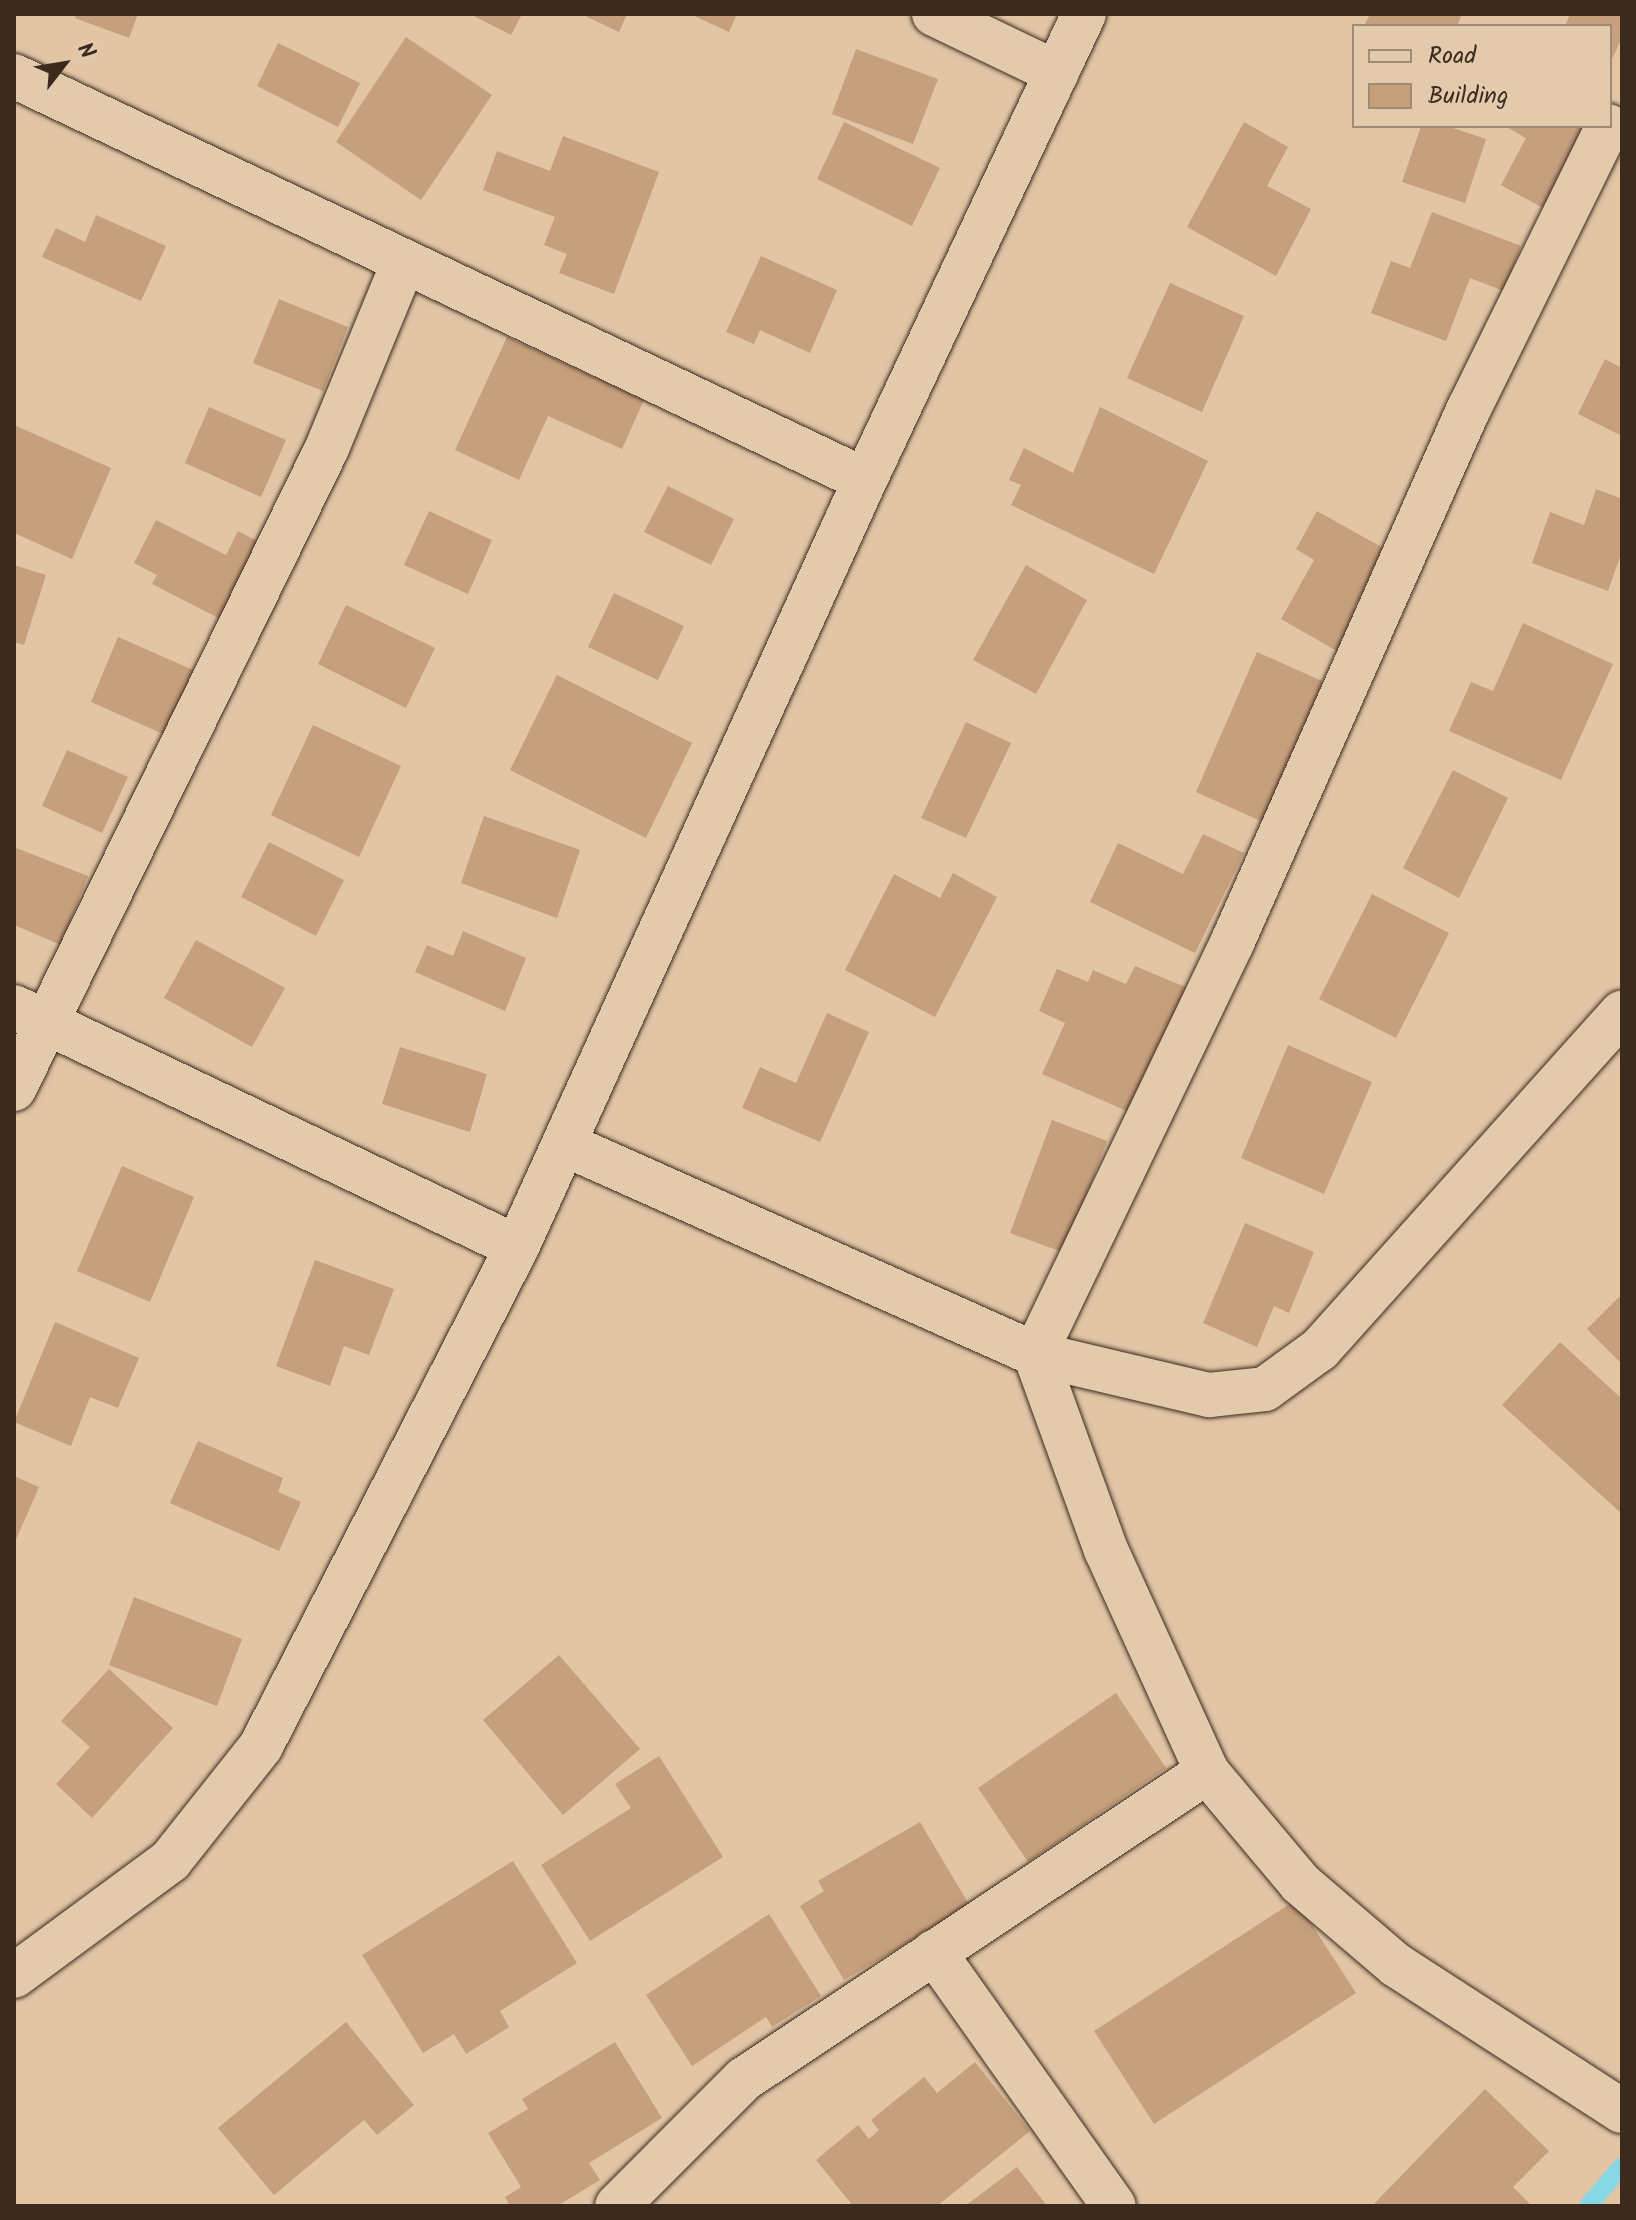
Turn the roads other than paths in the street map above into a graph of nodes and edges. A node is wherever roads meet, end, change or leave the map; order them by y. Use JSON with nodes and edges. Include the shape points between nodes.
{"nodes":[{"id":1,"x":934,"y":14,"type":"edge"},
{"id":2,"x":1084,"y":14,"type":"edge"},
{"id":3,"x":1057,"y":73,"type":"junction"},
{"id":4,"x":14,"y":77,"type":"edge"},
{"id":5,"x":1622,"y":98,"type":"edge"},
{"id":6,"x":1612,"y":118,"type":"edge"},
{"id":7,"x":1607,"y":128,"type":"edge"},
{"id":8,"x":403,"y":264,"type":"junction"},
{"id":9,"x":865,"y":480,"type":"junction"},
{"id":10,"x":1622,"y":1013,"type":"edge"},
{"id":11,"x":30,"y":1014,"type":"edge"},
{"id":12,"x":14,"y":1089,"type":"edge"},
{"id":13,"x":564,"y":1144,"type":"junction"},
{"id":14,"x":517,"y":1247,"type":"junction"},
{"id":15,"x":1035,"y":1354,"type":"junction"},
{"id":16,"x":1207,"y":1772,"type":"junction"},
{"id":17,"x":934,"y":1952,"type":"junction"},
{"id":18,"x":14,"y":1976,"type":"edge"},
{"id":19,"x":1620,"y":2109,"type":"edge"},
{"id":20,"x":617,"y":2206,"type":"edge"},
{"id":21,"x":1114,"y":2206,"type":"edge"}],
"edges":[{"from":1,"to":3,"type":"street"},
{"from":2,"to":3,"type":"street"},
{"from":3,"to":9,"type":"street"},
{"from":4,"to":8,"type":"street"},
{"from":5,"to":6,"type":"street"},
{"from":7,"to":15,"type":"street","via":[[1469,408],[1232,943]]},
{"from":8,"to":9,"type":"street"},
{"from":8,"to":11,"type":"street","via":[[327,448]]},
{"from":9,"to":13,"type":"street"},
{"from":10,"to":15,"type":"street","via":[[1320,1349],[1265,1389],[1209,1395]]},
{"from":11,"to":12,"type":"street"},
{"from":11,"to":14,"type":"street","via":[[278,1138]]},
{"from":13,"to":14,"type":"street"},
{"from":13,"to":15,"type":"street"},
{"from":14,"to":18,"type":"street","via":[[261,1746],[170,1861]]},
{"from":15,"to":16,"type":"street","via":[[1106,1550]]},
{"from":16,"to":17,"type":"street"},
{"from":16,"to":19,"type":"street","via":[[1300,1883],[1396,1965]]},
{"from":17,"to":20,"type":"street","via":[[744,2079]]},
{"from":17,"to":21,"type":"street"}]}
